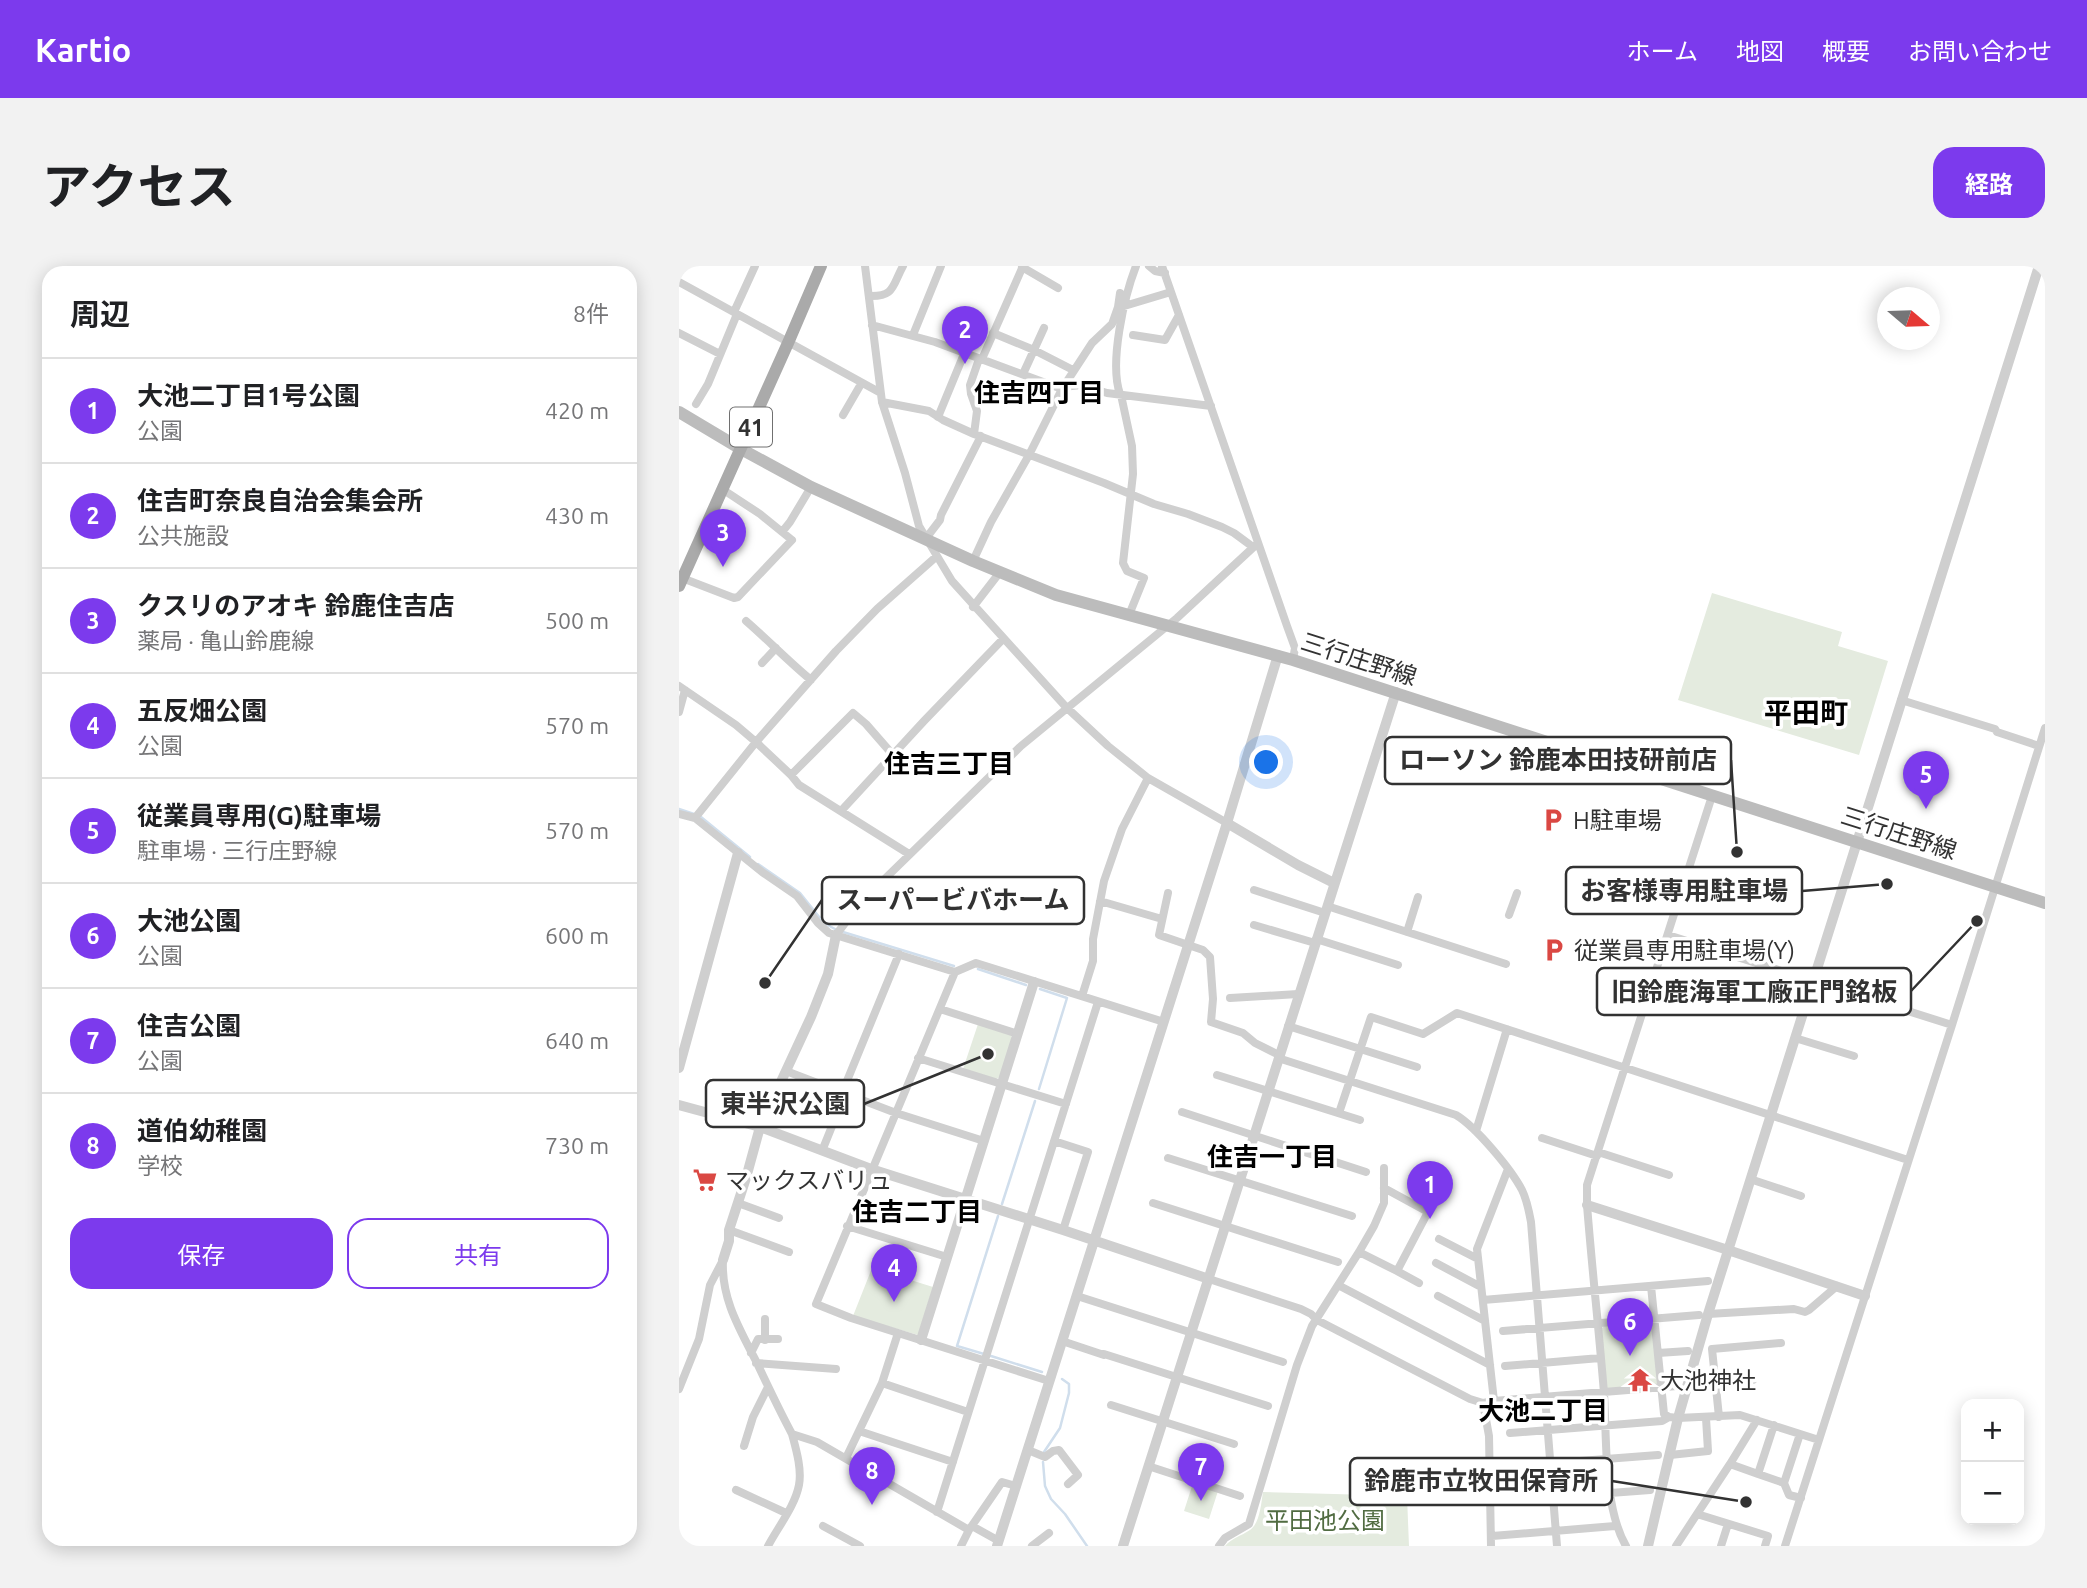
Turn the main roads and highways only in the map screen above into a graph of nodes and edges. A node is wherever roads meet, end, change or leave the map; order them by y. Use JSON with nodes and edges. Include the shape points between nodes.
{"nodes":[{"id":1,"x":821,"y":266,"type":"edge"},
{"id":2,"x":679,"y":412,"type":"edge"},
{"id":3,"x":741,"y":449,"type":"junction"},
{"id":4,"x":681,"y":582,"type":"edge"},
{"id":5,"x":2045,"y":903,"type":"edge"}],
"edges":[{"from":1,"to":3,"type":"main road","number":"41"},
{"from":2,"to":3,"type":"main road","name":"三行庄野線"},
{"from":3,"to":4,"type":"main road","number":"41"},
{"from":3,"to":5,"type":"main road","name":"三行庄野線","via":[[811,487],[1056,594],[1278,655]]}]}
